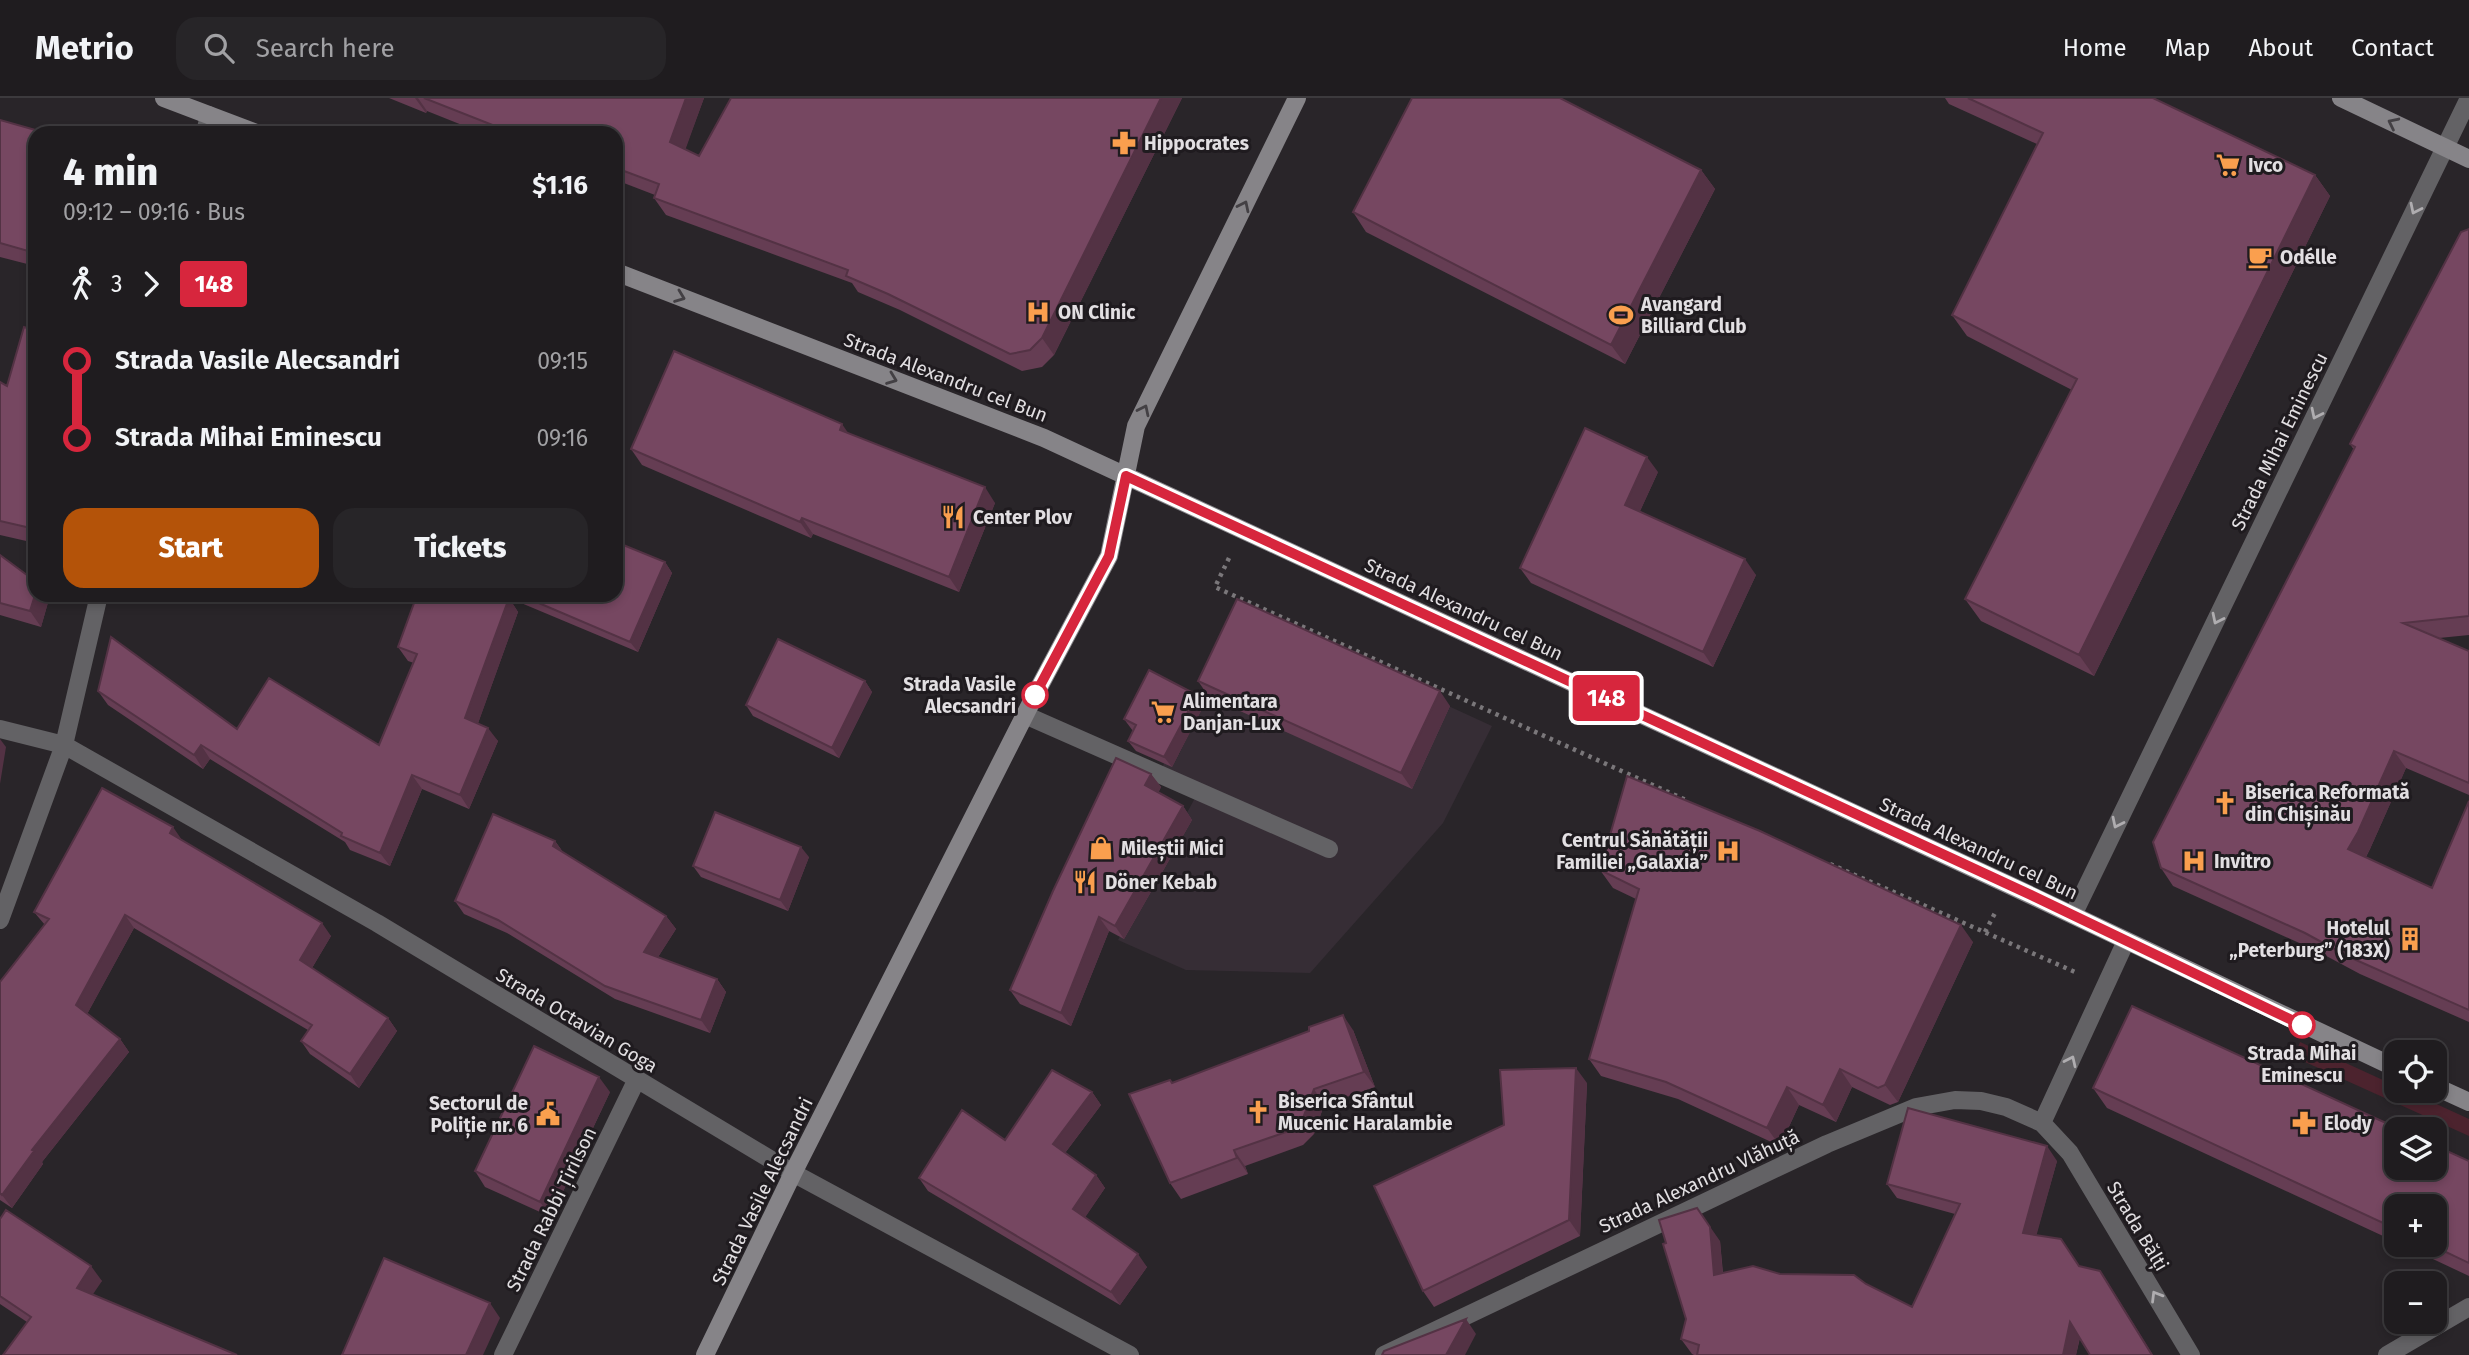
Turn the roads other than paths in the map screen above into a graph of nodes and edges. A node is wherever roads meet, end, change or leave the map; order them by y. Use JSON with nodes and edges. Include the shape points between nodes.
{"nodes":[{"id":1,"x":164,"y":98,"type":"edge"},
{"id":2,"x":1297,"y":98,"type":"edge"},
{"id":3,"x":2342,"y":98,"type":"edge"},
{"id":4,"x":2469,"y":98,"type":"edge"},
{"id":5,"x":209,"y":115,"type":"junction"},
{"id":6,"x":207,"y":126,"type":"edge"},
{"id":7,"x":238,"y":126,"type":"edge"},
{"id":8,"x":2445,"y":148,"type":"junction"},
{"id":9,"x":2469,"y":159,"type":"edge"},
{"id":10,"x":623,"y":275,"type":"edge"},
{"id":11,"x":1126,"y":476,"type":"junction"},
{"id":12,"x":97,"y":602,"type":"edge"},
{"id":13,"x":1025,"y":715,"type":"junction"},
{"id":14,"x":0,"y":729,"type":"edge"},
{"id":15,"x":65,"y":745,"type":"junction"},
{"id":16,"x":1329,"y":849,"type":"dead end"},
{"id":17,"x":2073,"y":915,"type":"junction"},
{"id":18,"x":0,"y":920,"type":"edge"},
{"id":19,"x":2126,"y":941,"type":"junction"},
{"id":20,"x":2384,"y":1062,"type":"edge"},
{"id":21,"x":636,"y":1081,"type":"junction"},
{"id":22,"x":2447,"y":1092,"type":"edge"},
{"id":23,"x":2469,"y":1102,"type":"edge"},
{"id":24,"x":2042,"y":1123,"type":"junction"},
{"id":25,"x":793,"y":1173,"type":"junction"},
{"id":26,"x":2469,"y":1307,"type":"edge"},
{"id":27,"x":503,"y":1355,"type":"edge"},
{"id":28,"x":705,"y":1355,"type":"edge"},
{"id":29,"x":1130,"y":1355,"type":"edge"},
{"id":30,"x":1384,"y":1355,"type":"edge"},
{"id":31,"x":2191,"y":1355,"type":"edge"},
{"id":32,"x":2387,"y":1355,"type":"edge"}],
"edges":[{"from":1,"to":5,"type":"main road"},
{"from":11,"to":2,"type":"main road","name":"Strada Vasile Alecsandri","one_way":true,"via":[[1136,426]]},
{"from":8,"to":3,"type":"main road","one_way":true},
{"from":4,"to":8,"type":"street","name":"Strada Mihai Eminescu"},
{"from":5,"to":6,"type":"street"},
{"from":5,"to":7,"type":"main road"},
{"from":8,"to":9,"type":"main road"},
{"from":8,"to":17,"type":"street","name":"Strada Mihai Eminescu","one_way":true},
{"from":10,"to":11,"type":"main road","name":"Strada Alexandru cel Bun","one_way":true,"via":[[1044,438]]},
{"from":11,"to":13,"type":"main road","name":"Strada Vasile Alecsandri","via":[[1109,556]]},
{"from":11,"to":17,"type":"main road","name":"Strada Alexandru cel Bun"},
{"from":12,"to":15,"type":"street"},
{"from":13,"to":16,"type":"street"},
{"from":13,"to":25,"type":"main road","name":"Strada Vasile Alecsandri"},
{"from":14,"to":15,"type":"street","name":"Strada Octavian Goga"},
{"from":15,"to":18,"type":"street"},
{"from":15,"to":21,"type":"street","name":"Strada Octavian Goga","via":[[377,923]]},
{"from":17,"to":19,"type":"main road","name":"Strada Alexandru cel Bun"},
{"from":19,"to":20,"type":"main road","name":"Strada Alexandru cel Bun"},
{"from":24,"to":19,"type":"street","one_way":true},
{"from":21,"to":25,"type":"street","name":"Strada Octavian Goga"},
{"from":21,"to":27,"type":"street","name":"Strada Rabbi Țirilson"},
{"from":22,"to":23,"type":"main road"},
{"from":24,"to":30,"type":"street","name":"Strada Alexandru Vlăhuță","via":[[1981,1101],[1916,1107],[1827,1144]]},
{"from":31,"to":24,"type":"street","name":"Strada Bălți","one_way":true,"via":[[2070,1153]]},
{"from":25,"to":28,"type":"main road","name":"Strada Vasile Alecsandri"},
{"from":25,"to":29,"type":"street","name":"Strada Octavian Goga"},
{"from":26,"to":32,"type":"street"}]}
